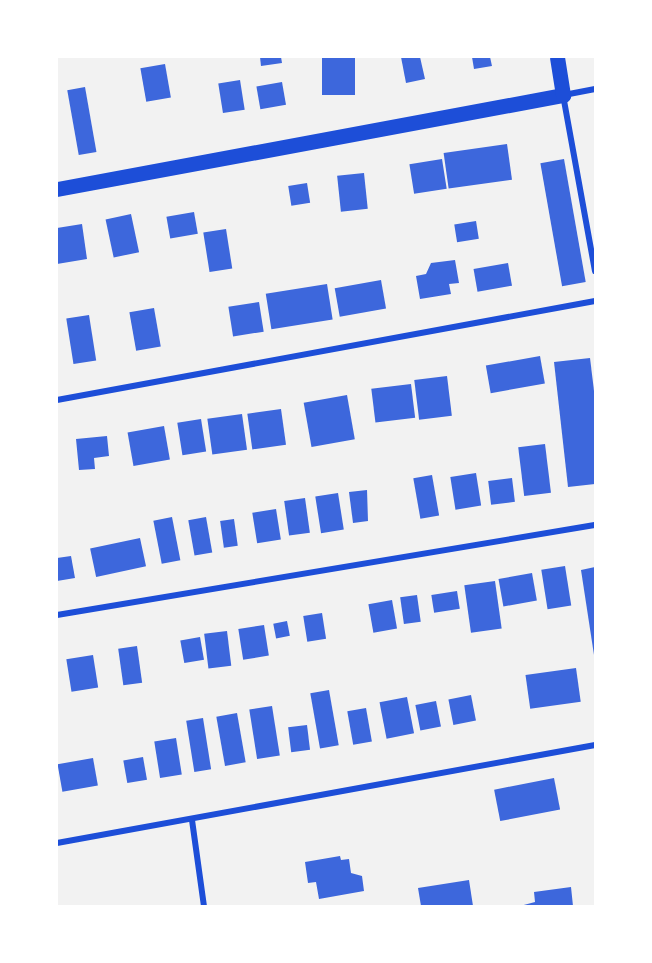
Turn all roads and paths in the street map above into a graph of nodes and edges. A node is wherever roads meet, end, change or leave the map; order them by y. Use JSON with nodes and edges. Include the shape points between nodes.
{"nodes":[{"id":1,"x":557,"y":57,"type":"edge"},
{"id":2,"x":595,"y":89,"type":"edge"},
{"id":3,"x":563,"y":95,"type":"junction"},
{"id":4,"x":57,"y":189,"type":"edge"},
{"id":5,"x":595,"y":271,"type":"edge"},
{"id":6,"x":595,"y":301,"type":"edge"},
{"id":7,"x":57,"y":400,"type":"edge"},
{"id":8,"x":595,"y":525,"type":"edge"},
{"id":9,"x":57,"y":615,"type":"edge"},
{"id":10,"x":595,"y":745,"type":"edge"},
{"id":11,"x":192,"y":820,"type":"junction"},
{"id":12,"x":57,"y":843,"type":"edge"},
{"id":13,"x":204,"y":906,"type":"edge"}],
"edges":[{"from":1,"to":3,"type":"main road"},
{"from":2,"to":3,"type":"street"},
{"from":3,"to":4,"type":"main road"},
{"from":3,"to":5,"type":"street"},
{"from":6,"to":7,"type":"street"},
{"from":8,"to":9,"type":"street"},
{"from":10,"to":11,"type":"street"},
{"from":11,"to":12,"type":"street"},
{"from":11,"to":13,"type":"street"}]}
